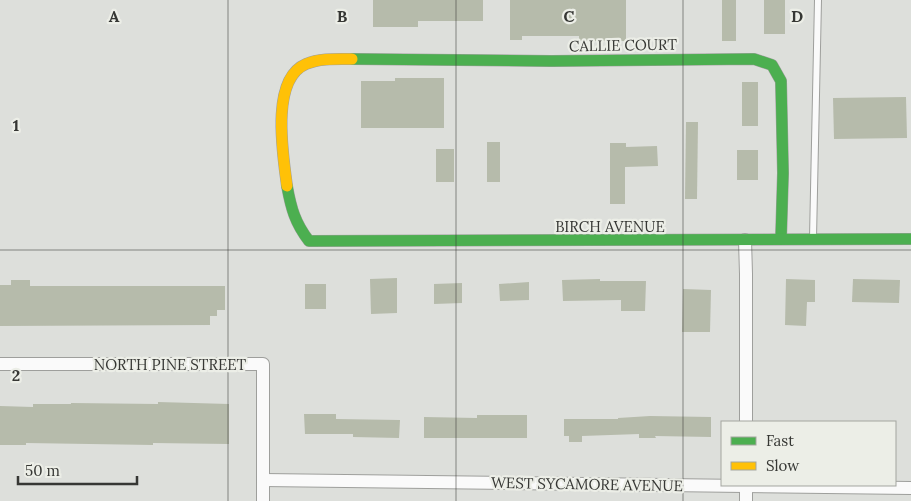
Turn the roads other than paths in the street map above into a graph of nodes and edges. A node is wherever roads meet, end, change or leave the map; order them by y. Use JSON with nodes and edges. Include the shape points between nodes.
{"nodes":[{"id":1,"x":818,"y":0,"type":"edge"},
{"id":2,"x":782,"y":239,"type":"junction"},
{"id":3,"x":813,"y":239,"type":"junction"},
{"id":4,"x":911,"y":239,"type":"edge"},
{"id":5,"x":745,"y":240,"type":"junction"},
{"id":6,"x":309,"y":241,"type":"joint"},
{"id":7,"x":0,"y":364,"type":"edge"},
{"id":8,"x":746,"y":421,"type":"edge"},
{"id":9,"x":263,"y":480,"type":"junction"},
{"id":10,"x":721,"y":485,"type":"edge"},
{"id":11,"x":746,"y":486,"type":"edge"},
{"id":12,"x":801,"y":486,"type":"edge"},
{"id":13,"x":911,"y":488,"type":"edge"},
{"id":14,"x":263,"y":501,"type":"edge"},
{"id":15,"x":746,"y":501,"type":"edge"}],
"edges":[{"from":1,"to":3,"type":"lane"},
{"from":2,"to":3,"type":"street","name":"BIRCH AVENUE"},
{"from":2,"to":5,"type":"street","name":"BIRCH AVENUE"},
{"from":2,"to":6,"type":"street","name":"CALLIE COURT","via":[[782,81],[772,65],[754,59],[551,61],[384,58],[328,59],[305,64],[291,76],[283,94],[284,162],[290,204],[298,226]]},
{"from":3,"to":4,"type":"street","name":"BIRCH AVENUE"},
{"from":5,"to":6,"type":"street","name":"BIRCH AVENUE"},
{"from":5,"to":8,"type":"street"},
{"from":7,"to":9,"type":"street","name":"NORTH PINE STREET","via":[[263,364]]},
{"from":9,"to":10,"type":"street","name":"WEST SYCAMORE AVENUE"},
{"from":9,"to":14,"type":"street","name":"NORTH PINE STREET"},
{"from":11,"to":15,"type":"street"},
{"from":12,"to":13,"type":"street","name":"WEST SYCAMORE AVENUE"}]}
